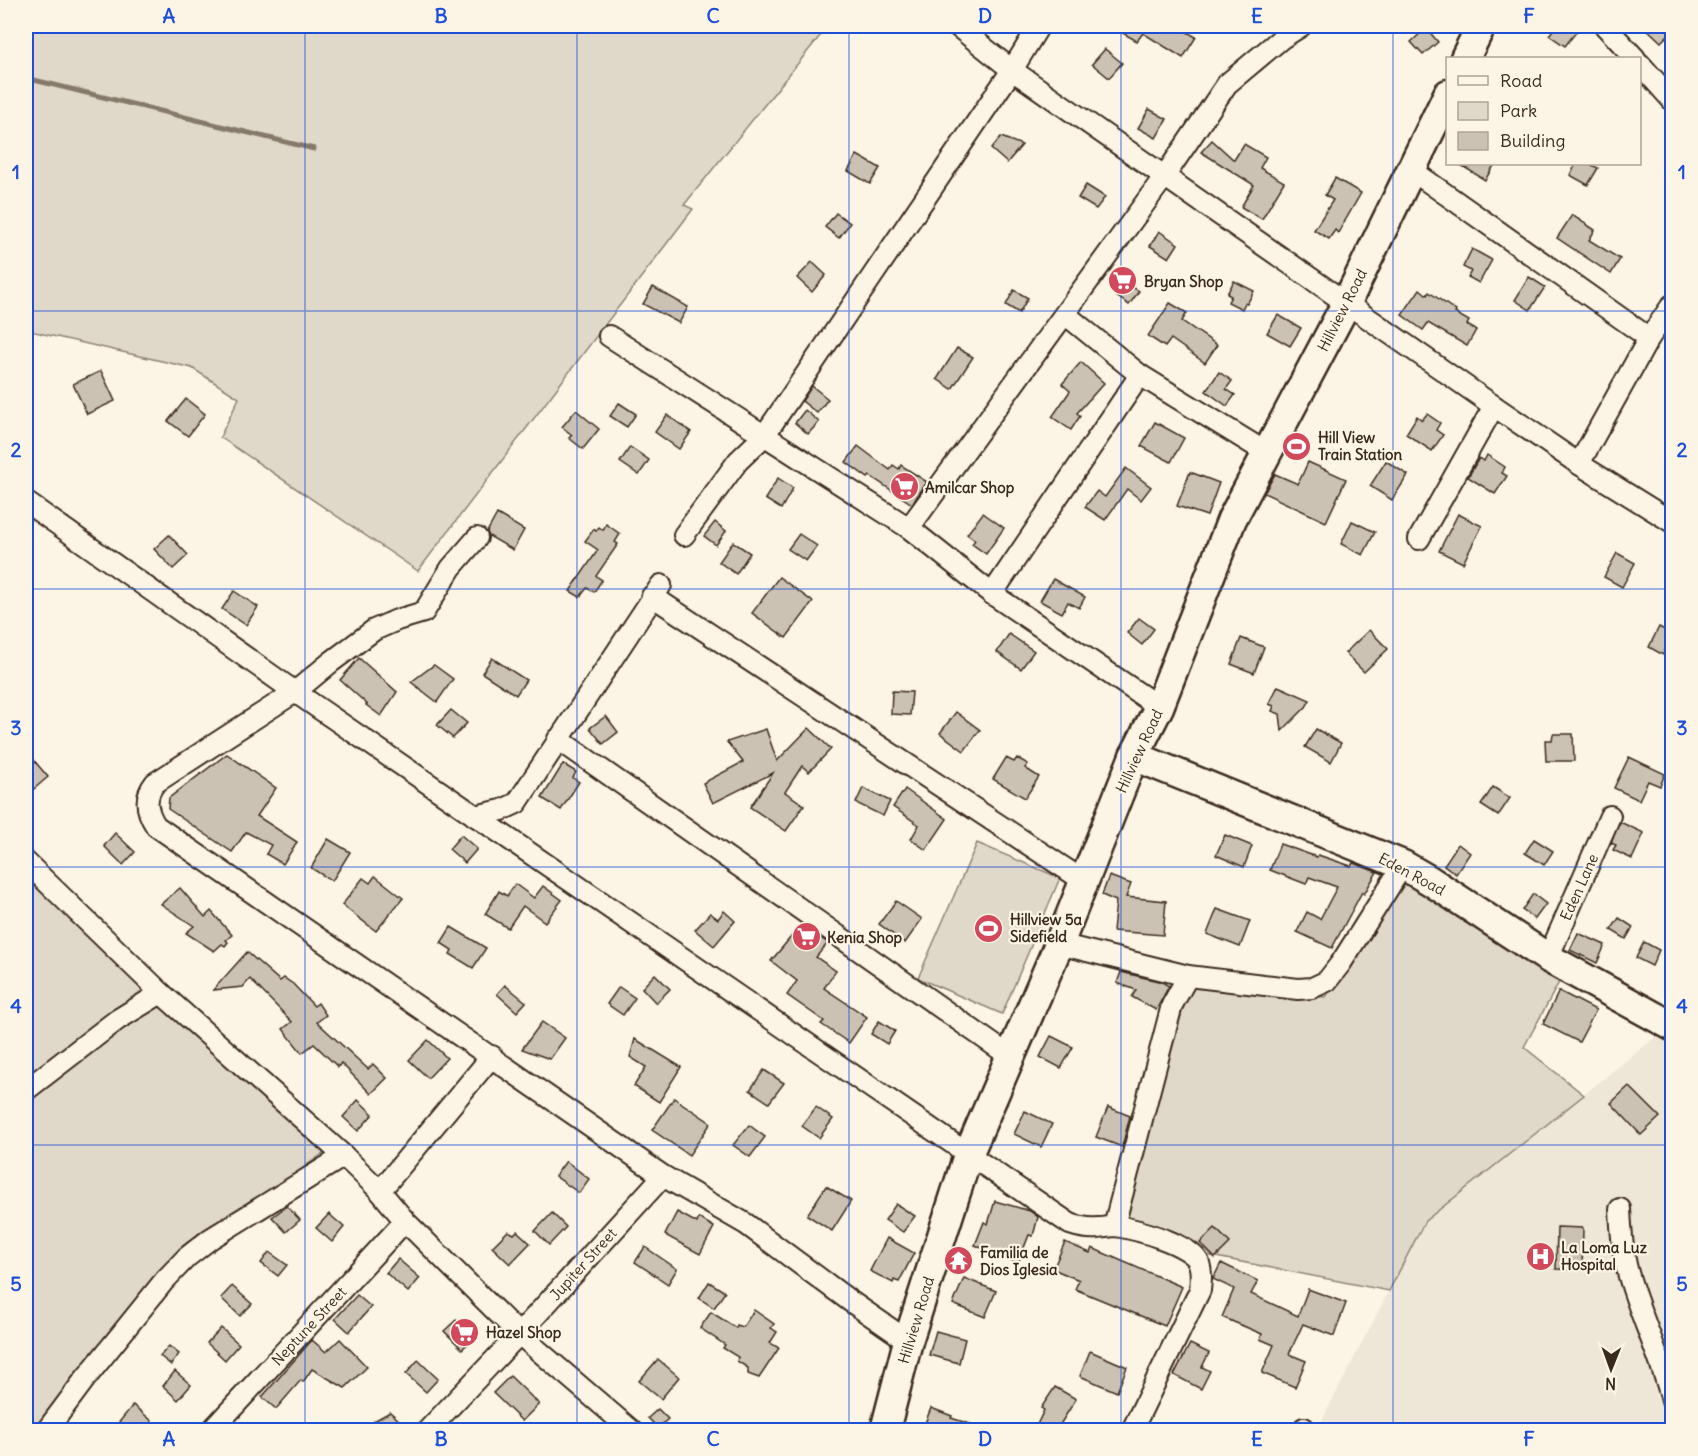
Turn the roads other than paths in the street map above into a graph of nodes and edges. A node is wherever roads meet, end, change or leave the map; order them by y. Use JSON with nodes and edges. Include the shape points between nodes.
{"nodes":[{"id":1,"x":957,"y":26,"type":"edge"},
{"id":2,"x":1039,"y":26,"type":"edge"},
{"id":3,"x":1301,"y":26,"type":"edge"},
{"id":4,"x":1481,"y":26,"type":"edge"},
{"id":5,"x":1605,"y":26,"type":"edge"},
{"id":6,"x":1466,"y":57,"type":"edge"},
{"id":7,"x":1634,"y":57,"type":"edge"},
{"id":8,"x":1641,"y":65,"type":"edge"},
{"id":9,"x":1012,"y":70,"type":"junction"},
{"id":10,"x":1446,"y":98,"type":"edge"},
{"id":11,"x":1672,"y":100,"type":"edge"},
{"id":12,"x":1410,"y":169,"type":"junction"},
{"id":13,"x":1164,"y":177,"type":"junction"},
{"id":14,"x":1347,"y":302,"type":"junction"},
{"id":15,"x":1672,"y":305,"type":"edge"},
{"id":16,"x":1065,"y":314,"type":"junction"},
{"id":17,"x":609,"y":336,"type":"dead end"},
{"id":18,"x":1649,"y":338,"type":"junction"},
{"id":19,"x":1140,"y":375,"type":"junction"},
{"id":20,"x":1494,"y":406,"type":"junction"},
{"id":21,"x":764,"y":436,"type":"junction"},
{"id":22,"x":1267,"y":453,"type":"junction"},
{"id":23,"x":1579,"y":464,"type":"junction"},
{"id":24,"x":26,"y":502,"type":"edge"},
{"id":25,"x":1672,"y":522,"type":"edge"},
{"id":26,"x":909,"y":528,"type":"junction"},
{"id":27,"x":684,"y":535,"type":"dead end"},
{"id":28,"x":477,"y":538,"type":"dead end"},
{"id":29,"x":1419,"y":539,"type":"dead end"},
{"id":30,"x":992,"y":594,"type":"junction"},
{"id":31,"x":295,"y":692,"type":"junction"},
{"id":32,"x":1159,"y":707,"type":"junction"},
{"id":33,"x":558,"y":739,"type":"junction"},
{"id":34,"x":1134,"y":756,"type":"junction"},
{"id":35,"x":475,"y":816,"type":"junction"},
{"id":36,"x":1610,"y":816,"type":"dead end"},
{"id":37,"x":1403,"y":866,"type":"junction"},
{"id":38,"x":29,"y":873,"type":"edge"},
{"id":39,"x":1084,"y":881,"type":"junction"},
{"id":40,"x":1059,"y":944,"type":"junction"},
{"id":41,"x":1548,"y":958,"type":"junction"},
{"id":42,"x":1188,"y":976,"type":"junction"},
{"id":43,"x":161,"y":993,"type":"junction"},
{"id":44,"x":1672,"y":1026,"type":"edge"},
{"id":45,"x":492,"y":1056,"type":"junction"},
{"id":46,"x":1011,"y":1057,"type":"junction"},
{"id":47,"x":26,"y":1090,"type":"edge"},
{"id":48,"x":968,"y":1155,"type":"junction"},
{"id":49,"x":344,"y":1156,"type":"junction"},
{"id":50,"x":663,"y":1176,"type":"junction"},
{"id":51,"x":380,"y":1191,"type":"junction"},
{"id":52,"x":1620,"y":1209,"type":"dead end"},
{"id":53,"x":405,"y":1221,"type":"junction"},
{"id":54,"x":1114,"y":1226,"type":"junction"},
{"id":55,"x":519,"y":1334,"type":"junction"},
{"id":56,"x":909,"y":1341,"type":"junction"},
{"id":57,"x":1672,"y":1401,"type":"edge"},
{"id":58,"x":47,"y":1431,"type":"edge"},
{"id":59,"x":212,"y":1431,"type":"edge"},
{"id":60,"x":428,"y":1431,"type":"edge"},
{"id":61,"x":631,"y":1431,"type":"edge"},
{"id":62,"x":885,"y":1431,"type":"edge"},
{"id":63,"x":1132,"y":1431,"type":"edge"}],
"edges":[{"from":1,"to":9,"type":"street"},
{"from":2,"to":9,"type":"street"},
{"from":3,"to":13,"type":"street","via":[[1227,84]]},
{"from":4,"to":6,"type":"street"},
{"from":5,"to":7,"type":"street"},
{"from":8,"to":11,"type":"street"},
{"from":9,"to":13,"type":"street"},
{"from":9,"to":21,"type":"street"},
{"from":10,"to":12,"type":"street","name":"Hillview Road"},
{"from":12,"to":14,"type":"street","name":"Hillview Road"},
{"from":12,"to":18,"type":"street"},
{"from":13,"to":14,"type":"street"},
{"from":13,"to":16,"type":"street"},
{"from":14,"to":20,"type":"street"},
{"from":14,"to":22,"type":"street","name":"Hillview Road"},
{"from":15,"to":18,"type":"street"},
{"from":16,"to":19,"type":"street"},
{"from":16,"to":26,"type":"street"},
{"from":17,"to":21,"type":"street"},
{"from":18,"to":23,"type":"street"},
{"from":19,"to":22,"type":"street"},
{"from":19,"to":30,"type":"street"},
{"from":20,"to":23,"type":"street"},
{"from":20,"to":29,"type":"street"},
{"from":21,"to":26,"type":"street"},
{"from":21,"to":27,"type":"street","via":[[738,461]]},
{"from":22,"to":32,"type":"street","name":"Hillview Road","via":[[1232,519]]},
{"from":23,"to":25,"type":"street"},
{"from":24,"to":31,"type":"street"},
{"from":26,"to":30,"type":"street"},
{"from":28,"to":31,"type":"street","via":[[450,568],[424,612],[374,630]]},
{"from":30,"to":32,"type":"street"},
{"from":31,"to":35,"type":"street"},
{"from":31,"to":45,"type":"street","via":[[155,783],[148,792],[150,817],[156,826]]},
{"from":32,"to":34,"type":"street","name":"Hillview Road"},
{"from":33,"to":35,"type":"street","via":[[517,803]]},
{"from":33,"to":39,"type":"street","via":[[656,590]]},
{"from":33,"to":46,"type":"street"},
{"from":34,"to":37,"type":"street","name":"Eden Road"},
{"from":34,"to":39,"type":"street","name":"Hillview Road"},
{"from":35,"to":48,"type":"street"},
{"from":36,"to":41,"type":"street","name":"Eden Lane"},
{"from":37,"to":41,"type":"street","name":"Eden Road"},
{"from":37,"to":42,"type":"street","via":[[1327,981],[1298,989]]},
{"from":38,"to":43,"type":"street"},
{"from":39,"to":40,"type":"street","name":"Hillview Road"},
{"from":40,"to":42,"type":"street"},
{"from":40,"to":46,"type":"street","name":"Hillview Road"},
{"from":41,"to":44,"type":"street","name":"Eden Road"},
{"from":42,"to":54,"type":"street","via":[[1172,1005]]},
{"from":43,"to":47,"type":"street","via":[[117,1020]]},
{"from":43,"to":49,"type":"street"},
{"from":45,"to":50,"type":"street"},
{"from":45,"to":51,"type":"street"},
{"from":46,"to":48,"type":"street","name":"Hillview Road"},
{"from":48,"to":54,"type":"street","via":[[1070,1224],[1083,1228]]},
{"from":48,"to":56,"type":"street","name":"Hillview Road"},
{"from":49,"to":51,"type":"street"},
{"from":49,"to":58,"type":"street","via":[[187,1257]]},
{"from":50,"to":55,"type":"street","name":"Jupiter Street"},
{"from":50,"to":56,"type":"street","via":[[746,1224]]},
{"from":51,"to":53,"type":"street"},
{"from":52,"to":57,"type":"street","via":[[1626,1268]]},
{"from":53,"to":55,"type":"street"},
{"from":53,"to":59,"type":"street","name":"Neptune Street"},
{"from":54,"to":63,"type":"street","via":[[1171,1241],[1189,1250],[1198,1261],[1202,1276],[1200,1290]]},
{"from":55,"to":60,"type":"street","name":"Jupiter Street"},
{"from":55,"to":61,"type":"street"},
{"from":56,"to":62,"type":"street","name":"Hillview Road"}]}
